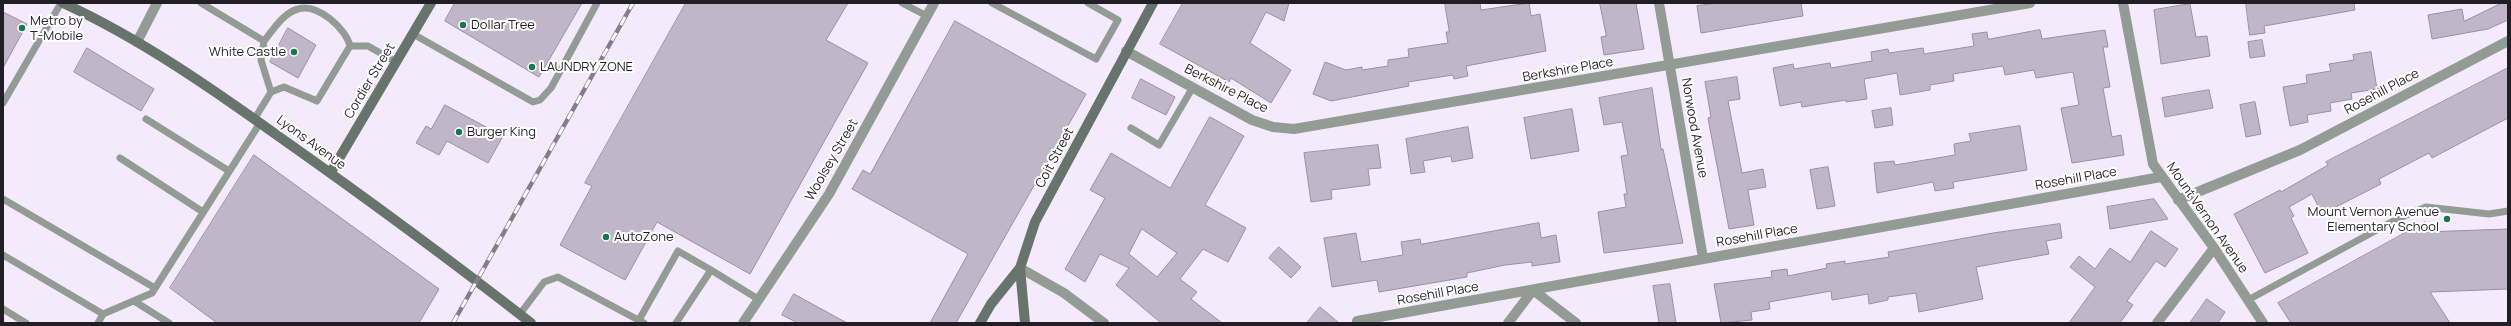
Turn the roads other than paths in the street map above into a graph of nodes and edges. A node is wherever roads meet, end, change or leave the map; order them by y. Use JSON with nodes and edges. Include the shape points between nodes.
{"nodes":[{"id":1,"x":62,"y":3,"type":"edge"},
{"id":2,"x":157,"y":3,"type":"edge"},
{"id":3,"x":201,"y":3,"type":"edge"},
{"id":4,"x":431,"y":3,"type":"edge"},
{"id":5,"x":597,"y":3,"type":"edge"},
{"id":6,"x":902,"y":3,"type":"edge"},
{"id":7,"x":934,"y":3,"type":"edge"},
{"id":8,"x":992,"y":3,"type":"edge"},
{"id":9,"x":1088,"y":3,"type":"edge"},
{"id":10,"x":1153,"y":3,"type":"edge"},
{"id":11,"x":1659,"y":3,"type":"edge"},
{"id":12,"x":2030,"y":3,"type":"edge"},
{"id":13,"x":2123,"y":3,"type":"edge"},
{"id":14,"x":927,"y":16,"type":"junction"},
{"id":15,"x":413,"y":34,"type":"junction"},
{"id":16,"x":264,"y":41,"type":"junction"},
{"id":17,"x":2508,"y":41,"type":"edge"},
{"id":18,"x":137,"y":42,"type":"junction"},
{"id":19,"x":350,"y":46,"type":"junction"},
{"id":20,"x":1126,"y":51,"type":"junction"},
{"id":21,"x":396,"y":62,"type":"junction"},
{"id":22,"x":1670,"y":66,"type":"junction"},
{"id":23,"x":1193,"y":87,"type":"junction"},
{"id":24,"x":271,"y":92,"type":"junction"},
{"id":25,"x":3,"y":103,"type":"edge"},
{"id":26,"x":146,"y":119,"type":"dead end"},
{"id":27,"x":258,"y":120,"type":"junction"},
{"id":28,"x":1131,"y":128,"type":"dead end"},
{"id":29,"x":120,"y":158,"type":"dead end"},
{"id":30,"x":229,"y":171,"type":"junction"},
{"id":31,"x":330,"y":172,"type":"junction"},
{"id":32,"x":2161,"y":177,"type":"junction"},
{"id":33,"x":3,"y":199,"type":"edge"},
{"id":34,"x":2178,"y":200,"type":"junction"},
{"id":35,"x":2508,"y":211,"type":"edge"},
{"id":36,"x":203,"y":212,"type":"junction"},
{"id":37,"x":2214,"y":248,"type":"junction"},
{"id":38,"x":3,"y":255,"type":"edge"},
{"id":39,"x":1703,"y":258,"type":"junction"},
{"id":40,"x":1020,"y":268,"type":"junction"},
{"id":41,"x":711,"y":270,"type":"junction"},
{"id":42,"x":155,"y":288,"type":"junction"},
{"id":43,"x":1533,"y":290,"type":"junction"},
{"id":44,"x":758,"y":300,"type":"junction"},
{"id":45,"x":2248,"y":300,"type":"junction"},
{"id":46,"x":134,"y":301,"type":"junction"},
{"id":47,"x":3,"y":309,"type":"edge"},
{"id":48,"x":103,"y":314,"type":"junction"},
{"id":49,"x":520,"y":314,"type":"junction"},
{"id":50,"x":641,"y":322,"type":"edge"},
{"id":51,"x":1357,"y":322,"type":"dead end"},
{"id":52,"x":26,"y":323,"type":"edge"},
{"id":53,"x":98,"y":323,"type":"edge"},
{"id":54,"x":169,"y":323,"type":"edge"},
{"id":55,"x":531,"y":323,"type":"edge"},
{"id":56,"x":676,"y":323,"type":"edge"},
{"id":57,"x":743,"y":323,"type":"edge"},
{"id":58,"x":980,"y":323,"type":"edge"},
{"id":59,"x":1025,"y":323,"type":"edge"},
{"id":60,"x":1104,"y":323,"type":"edge"},
{"id":61,"x":1508,"y":323,"type":"edge"},
{"id":62,"x":1576,"y":323,"type":"edge"},
{"id":63,"x":2158,"y":323,"type":"edge"},
{"id":64,"x":2263,"y":323,"type":"edge"}],
"edges":[{"from":1,"to":18,"type":"main road","name":"Lyons Avenue"},
{"from":1,"to":25,"type":"lane"},
{"from":2,"to":18,"type":"street"},
{"from":3,"to":16,"type":"lane"},
{"from":4,"to":15,"type":"main road","name":"Cordier Street"},
{"from":5,"to":15,"type":"lane","via":[[551,88],[540,100],[533,102]]},
{"from":6,"to":14,"type":"lane"},
{"from":7,"to":14,"type":"street","name":"Woolsey Street"},
{"from":8,"to":9,"type":"lane","via":[[1096,59],[1118,20]]},
{"from":10,"to":20,"type":"main road","name":"Coit Street"},
{"from":11,"to":22,"type":"street","name":"Norwood Avenue"},
{"from":12,"to":22,"type":"street","name":"Berkshire Place"},
{"from":13,"to":32,"type":"street","name":"Mount Vernon Avenue","via":[[2150,152],[2153,164]]},
{"from":14,"to":44,"type":"street","name":"Woolsey Street","via":[[829,194]]},
{"from":15,"to":21,"type":"main road","name":"Cordier Street"},
{"from":16,"to":19,"type":"lane","via":[[286,16],[302,8],[317,12],[341,27],[348,35]]},
{"from":16,"to":24,"type":"lane","via":[[261,60]]},
{"from":17,"to":34,"type":"street","name":"Rosehill Place","via":[[2300,150]]},
{"from":18,"to":27,"type":"main road","name":"Lyons Avenue"},
{"from":19,"to":21,"type":"lane","via":[[368,46]]},
{"from":19,"to":24,"type":"lane","via":[[317,101],[284,87]]},
{"from":20,"to":23,"type":"street","name":"Berkshire Place"},
{"from":20,"to":40,"type":"main road","name":"Coit Street","via":[[1035,222]]},
{"from":21,"to":31,"type":"main road","name":"Cordier Street"},
{"from":22,"to":23,"type":"street","name":"Berkshire Place","via":[[1294,129],[1273,127],[1252,120]]},
{"from":22,"to":39,"type":"street","name":"Norwood Avenue"},
{"from":23,"to":28,"type":"lane","via":[[1159,145]]},
{"from":24,"to":27,"type":"lane"},
{"from":26,"to":30,"type":"lane"},
{"from":27,"to":30,"type":"lane"},
{"from":27,"to":31,"type":"main road","name":"Lyons Avenue"},
{"from":29,"to":36,"type":"lane"},
{"from":30,"to":36,"type":"lane"},
{"from":31,"to":49,"type":"main road","name":"Lyons Avenue"},
{"from":32,"to":34,"type":"street","name":"Mount Vernon Avenue"},
{"from":32,"to":39,"type":"street","name":"Rosehill Place"},
{"from":33,"to":42,"type":"lane"},
{"from":34,"to":37,"type":"street","name":"Mount Vernon Avenue"},
{"from":35,"to":45,"type":"lane","via":[[2488,214],[2426,207],[2397,218]]},
{"from":36,"to":42,"type":"lane"},
{"from":37,"to":45,"type":"street","name":"Mount Vernon Avenue"},
{"from":37,"to":63,"type":"street"},
{"from":38,"to":48,"type":"lane"},
{"from":39,"to":43,"type":"street","name":"Rosehill Place"},
{"from":40,"to":58,"type":"main road","name":"Coit Street","via":[[991,304]]},
{"from":40,"to":59,"type":"main road"},
{"from":40,"to":60,"type":"street","via":[[1064,293]]},
{"from":41,"to":44,"type":"lane"},
{"from":41,"to":50,"type":"lane","via":[[678,250]]},
{"from":41,"to":56,"type":"lane"},
{"from":42,"to":46,"type":"lane","via":[[152,293]]},
{"from":43,"to":51,"type":"street","name":"Rosehill Place"},
{"from":43,"to":61,"type":"street"},
{"from":43,"to":62,"type":"street"},
{"from":44,"to":57,"type":"street","name":"Woolsey Street"},
{"from":45,"to":64,"type":"street","name":"Mount Vernon Avenue"},
{"from":46,"to":48,"type":"lane"},
{"from":46,"to":54,"type":"lane"},
{"from":47,"to":52,"type":"lane"},
{"from":48,"to":53,"type":"lane"},
{"from":49,"to":50,"type":"lane","via":[[544,282],[558,276]]},
{"from":49,"to":55,"type":"main road","name":"Lyons Avenue"}]}
